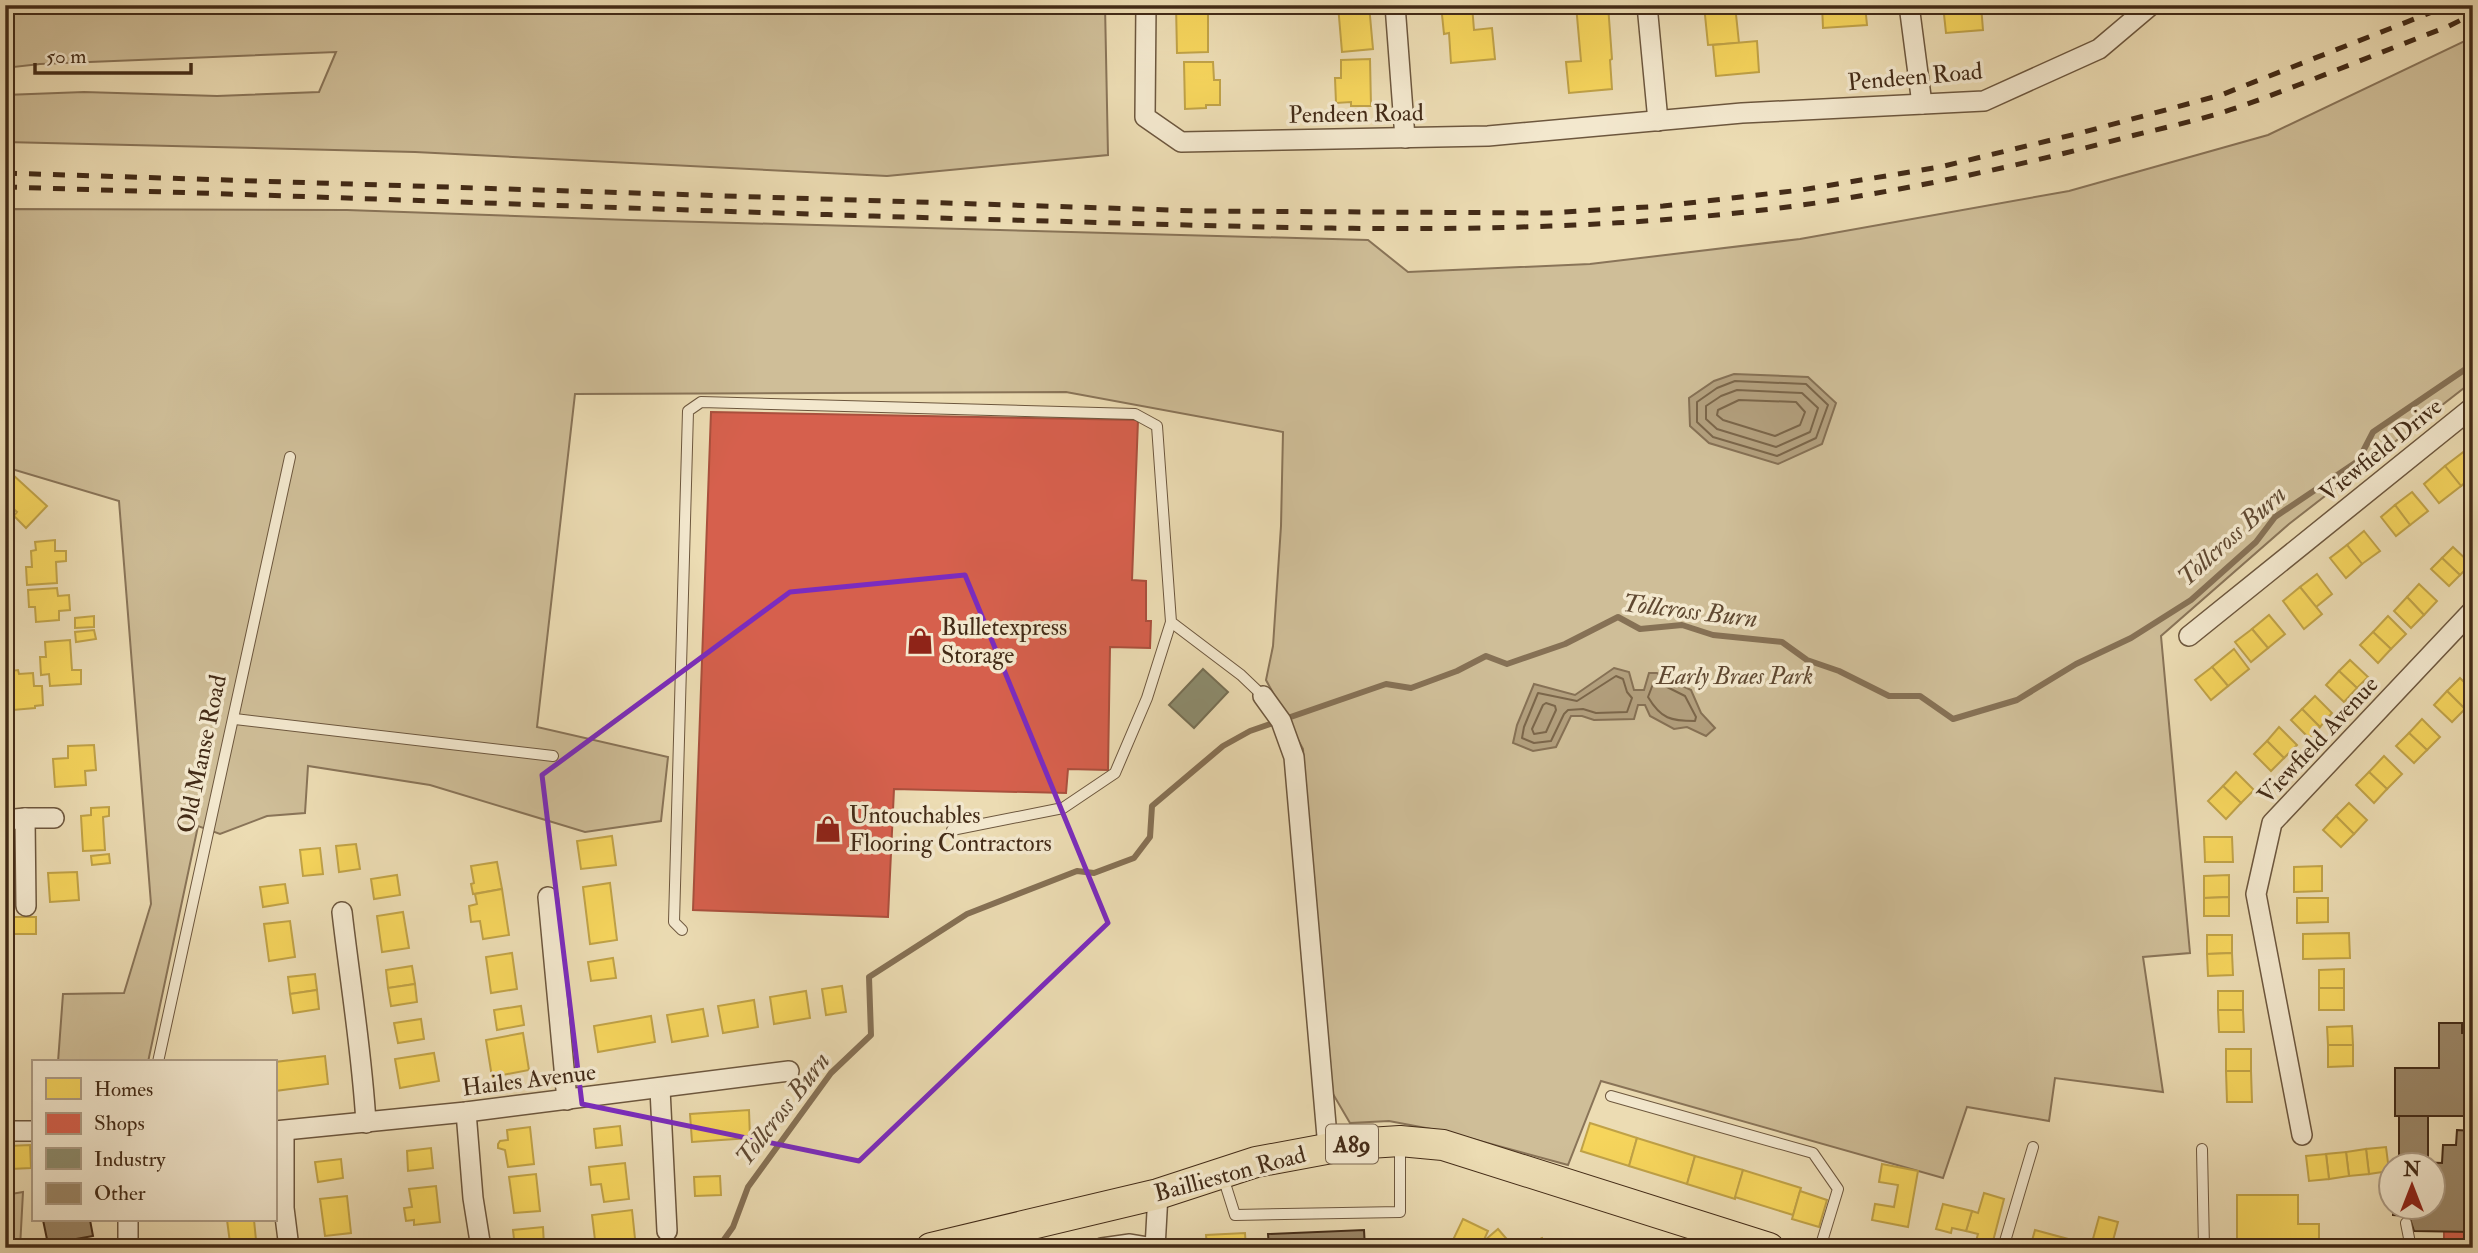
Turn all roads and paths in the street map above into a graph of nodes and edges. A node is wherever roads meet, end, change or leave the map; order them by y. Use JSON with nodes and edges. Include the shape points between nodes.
{"nodes":[{"id":1,"x":1146,"y":5,"type":"edge"},
{"id":2,"x":1395,"y":5,"type":"edge"},
{"id":3,"x":1647,"y":5,"type":"edge"},
{"id":4,"x":1909,"y":5,"type":"edge"},
{"id":5,"x":2151,"y":5,"type":"edge"},
{"id":6,"x":1922,"y":104,"type":"junction"},
{"id":7,"x":1658,"y":121,"type":"junction"},
{"id":8,"x":1405,"y":138,"type":"junction"},
{"id":9,"x":2473,"y":407,"type":"edge"},
{"id":10,"x":290,"y":457,"type":"dead end"},
{"id":11,"x":2473,"y":610,"type":"edge"},
{"id":12,"x":1171,"y":622,"type":"junction"},
{"id":13,"x":2189,"y":636,"type":"dead end"},
{"id":14,"x":1263,"y":696,"type":"joint"},
{"id":15,"x":235,"y":719,"type":"junction"},
{"id":16,"x":553,"y":757,"type":"dead end"},
{"id":17,"x":54,"y":818,"type":"dead end"},
{"id":18,"x":15,"y":819,"type":"edge"},
{"id":19,"x":952,"y":830,"type":"dead end"},
{"id":20,"x":548,"y":897,"type":"dead end"},
{"id":21,"x":26,"y":906,"type":"dead end"},
{"id":22,"x":342,"y":912,"type":"dead end"},
{"id":23,"x":682,"y":930,"type":"dead end"},
{"id":24,"x":158,"y":1060,"type":"edge"},
{"id":25,"x":789,"y":1071,"type":"dead end"},
{"id":26,"x":660,"y":1089,"type":"junction"},
{"id":27,"x":1611,"y":1096,"type":"dead end"},
{"id":28,"x":567,"y":1100,"type":"junction"},
{"id":29,"x":466,"y":1112,"type":"junction"},
{"id":30,"x":366,"y":1123,"type":"junction"},
{"id":31,"x":5,"y":1131,"type":"edge"},
{"id":32,"x":32,"y":1131,"type":"edge"},
{"id":33,"x":280,"y":1131,"type":"edge"},
{"id":34,"x":2302,"y":1135,"type":"dead end"},
{"id":35,"x":1400,"y":1141,"type":"junction"},
{"id":36,"x":2033,"y":1147,"type":"dead end"},
{"id":37,"x":1328,"y":1148,"type":"junction"},
{"id":38,"x":2202,"y":1149,"type":"dead end"},
{"id":39,"x":1222,"y":1173,"type":"junction"},
{"id":40,"x":1158,"y":1194,"type":"junction"},
{"id":41,"x":128,"y":1222,"type":"edge"},
{"id":42,"x":2406,"y":1223,"type":"dead end"},
{"id":43,"x":667,"y":1231,"type":"dead end"},
{"id":44,"x":128,"y":1248,"type":"edge"},
{"id":45,"x":289,"y":1248,"type":"edge"},
{"id":46,"x":481,"y":1248,"type":"edge"},
{"id":47,"x":932,"y":1248,"type":"edge"},
{"id":48,"x":1102,"y":1248,"type":"edge"},
{"id":49,"x":1155,"y":1248,"type":"edge"},
{"id":50,"x":1769,"y":1248,"type":"edge"},
{"id":51,"x":1820,"y":1248,"type":"edge"},
{"id":52,"x":2003,"y":1248,"type":"edge"},
{"id":53,"x":2204,"y":1248,"type":"edge"},
{"id":54,"x":2411,"y":1248,"type":"edge"}],
"edges":[{"from":1,"to":8,"type":"street","name":"Pendeen Road","via":[[1145,117],[1181,142]]},
{"from":2,"to":8,"type":"street"},
{"from":3,"to":7,"type":"street"},
{"from":4,"to":6,"type":"street"},
{"from":5,"to":6,"type":"street","name":"Pendeen Road","via":[[2099,48],[1984,101]]},
{"from":6,"to":7,"type":"street","name":"Pendeen Road"},
{"from":7,"to":8,"type":"street","name":"Pendeen Road","via":[[1488,136]]},
{"from":9,"to":13,"type":"street","name":"Viewfield Drive"},
{"from":10,"to":15,"type":"lane","name":"Old Manse Road"},
{"from":11,"to":34,"type":"street","name":"Viewfield Avenue","via":[[2272,823],[2256,894]]},
{"from":12,"to":14,"type":"lane"},
{"from":12,"to":19,"type":"lane","via":[[1147,698],[1115,773],[1063,808]]},
{"from":12,"to":23,"type":"lane","via":[[1157,426],[1135,414],[701,402],[688,411],[674,922]]},
{"from":14,"to":37,"type":"street","via":[[1281,721],[1294,757]]},
{"from":15,"to":16,"type":"lane"},
{"from":15,"to":24,"type":"lane","name":"Old Manse Road"},
{"from":17,"to":18,"type":"street"},
{"from":18,"to":21,"type":"street"},
{"from":20,"to":28,"type":"street"},
{"from":22,"to":30,"type":"street"},
{"from":25,"to":26,"type":"street","name":"Hailes Avenue"},
{"from":26,"to":28,"type":"street","name":"Hailes Avenue"},
{"from":26,"to":43,"type":"street"},
{"from":27,"to":51,"type":"lane","via":[[1812,1153],[1838,1189]]},
{"from":28,"to":29,"type":"street","name":"Hailes Avenue"},
{"from":29,"to":30,"type":"street","name":"Hailes Avenue"},
{"from":29,"to":46,"type":"street"},
{"from":30,"to":33,"type":"street","name":"Hailes Avenue"},
{"from":31,"to":32,"type":"street"},
{"from":33,"to":45,"type":"street"},
{"from":35,"to":37,"type":"main road","name":"Baillieston Road","number":"A89"},
{"from":35,"to":39,"type":"lane","via":[[1400,1212],[1235,1215]]},
{"from":35,"to":50,"type":"main road","name":"Baillieston Road","number":"A89","via":[[1443,1145]]},
{"from":36,"to":52,"type":"lane"},
{"from":37,"to":39,"type":"main road","name":"Baillieston Road","number":"A89"},
{"from":38,"to":53,"type":"lane"},
{"from":39,"to":40,"type":"main road","name":"Baillieston Road","number":"A89"},
{"from":40,"to":47,"type":"main road","name":"Baillieston Road","number":"A89"},
{"from":40,"to":49,"type":"street"},
{"from":41,"to":44,"type":"street"},
{"from":42,"to":54,"type":"lane"},
{"from":48,"to":49,"type":"street","via":[[1130,1244]]}]}
